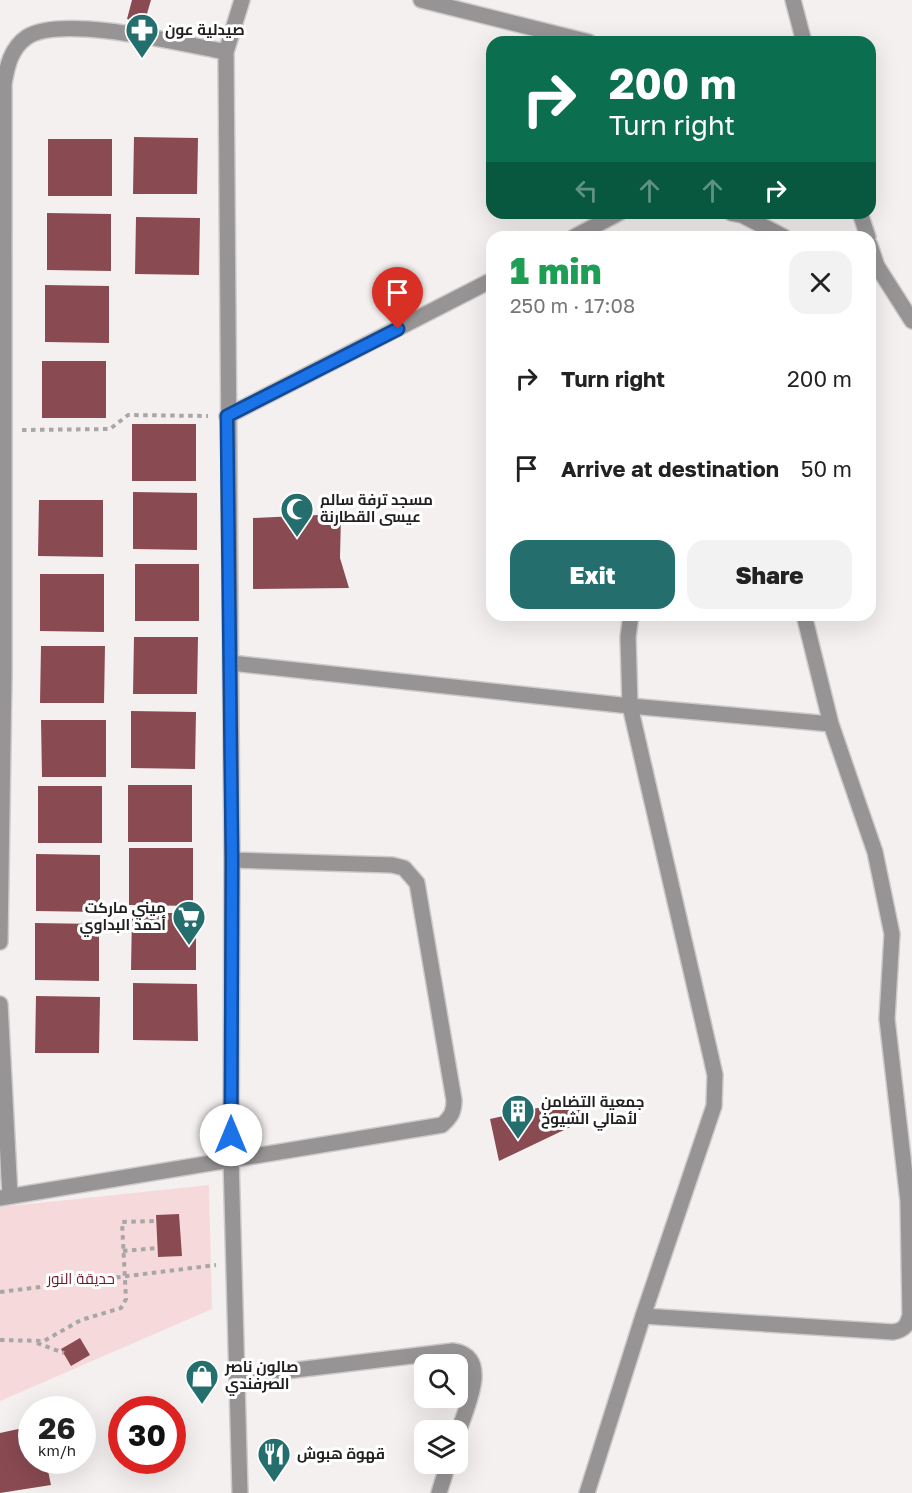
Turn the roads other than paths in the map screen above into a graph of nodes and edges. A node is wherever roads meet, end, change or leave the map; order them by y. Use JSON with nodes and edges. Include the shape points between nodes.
{"nodes":[{"id":1,"x":242,"y":0,"type":"edge"},
{"id":2,"x":422,"y":0,"type":"edge"},
{"id":3,"x":793,"y":0,"type":"edge"},
{"id":4,"x":565,"y":36,"type":"edge"},
{"id":5,"x":802,"y":36,"type":"edge"},
{"id":6,"x":226,"y":52,"type":"junction"},
{"id":7,"x":608,"y":219,"type":"edge"},
{"id":8,"x":749,"y":219,"type":"edge"},
{"id":9,"x":586,"y":231,"type":"edge"},
{"id":10,"x":770,"y":231,"type":"edge"},
{"id":11,"x":876,"y":269,"type":"edge"},
{"id":12,"x":486,"y":283,"type":"edge"},
{"id":13,"x":908,"y":307,"type":"edge"},
{"id":14,"x":912,"y":321,"type":"edge"},
{"id":15,"x":227,"y":416,"type":"junction"},
{"id":16,"x":630,"y":621,"type":"edge"},
{"id":17,"x":805,"y":621,"type":"edge"},
{"id":18,"x":231,"y":663,"type":"junction"},
{"id":19,"x":630,"y":706,"type":"junction"},
{"id":20,"x":831,"y":724,"type":"junction"},
{"id":21,"x":232,"y":860,"type":"junction"},
{"id":22,"x":0,"y":942,"type":"edge"},
{"id":23,"x":0,"y":1004,"type":"edge"},
{"id":24,"x":231,"y":1158,"type":"junction"},
{"id":25,"x":5,"y":1197,"type":"edge"},
{"id":26,"x":643,"y":1316,"type":"junction"},
{"id":27,"x":237,"y":1377,"type":"junction"},
{"id":28,"x":462,"y":1420,"type":"edge"},
{"id":29,"x":445,"y":1474,"type":"edge"},
{"id":30,"x":240,"y":1493,"type":"edge"},
{"id":31,"x":439,"y":1493,"type":"edge"},
{"id":32,"x":588,"y":1493,"type":"edge"}],
"edges":[{"from":1,"to":6,"type":"street"},
{"from":2,"to":4,"type":"street"},
{"from":3,"to":5,"type":"street"},
{"from":6,"to":15,"type":"street"},
{"from":6,"to":22,"type":"street","via":[[61,27],[28,36],[8,62],[4,84]]},
{"from":7,"to":9,"type":"street"},
{"from":8,"to":10,"type":"street"},
{"from":11,"to":13,"type":"street"},
{"from":12,"to":15,"type":"street"},
{"from":13,"to":14,"type":"street"},
{"from":15,"to":18,"type":"street"},
{"from":16,"to":19,"type":"street"},
{"from":17,"to":20,"type":"street"},
{"from":18,"to":19,"type":"street"},
{"from":18,"to":21,"type":"street"},
{"from":19,"to":20,"type":"street"},
{"from":19,"to":26,"type":"street","via":[[715,1083],[714,1106]]},
{"from":20,"to":26,"type":"street","via":[[875,852],[892,934],[887,1019],[908,1201],[907,1325],[892,1332]]},
{"from":21,"to":24,"type":"street"},
{"from":21,"to":24,"type":"street","via":[[392,865],[411,873],[417,883],[454,1110],[442,1125]]},
{"from":23,"to":25,"type":"street"},
{"from":24,"to":25,"type":"street"},
{"from":24,"to":27,"type":"street"},
{"from":26,"to":32,"type":"street"},
{"from":27,"to":28,"type":"street","via":[[463,1352],[471,1359],[474,1380]]},
{"from":27,"to":30,"type":"street"},
{"from":29,"to":31,"type":"street"}]}
